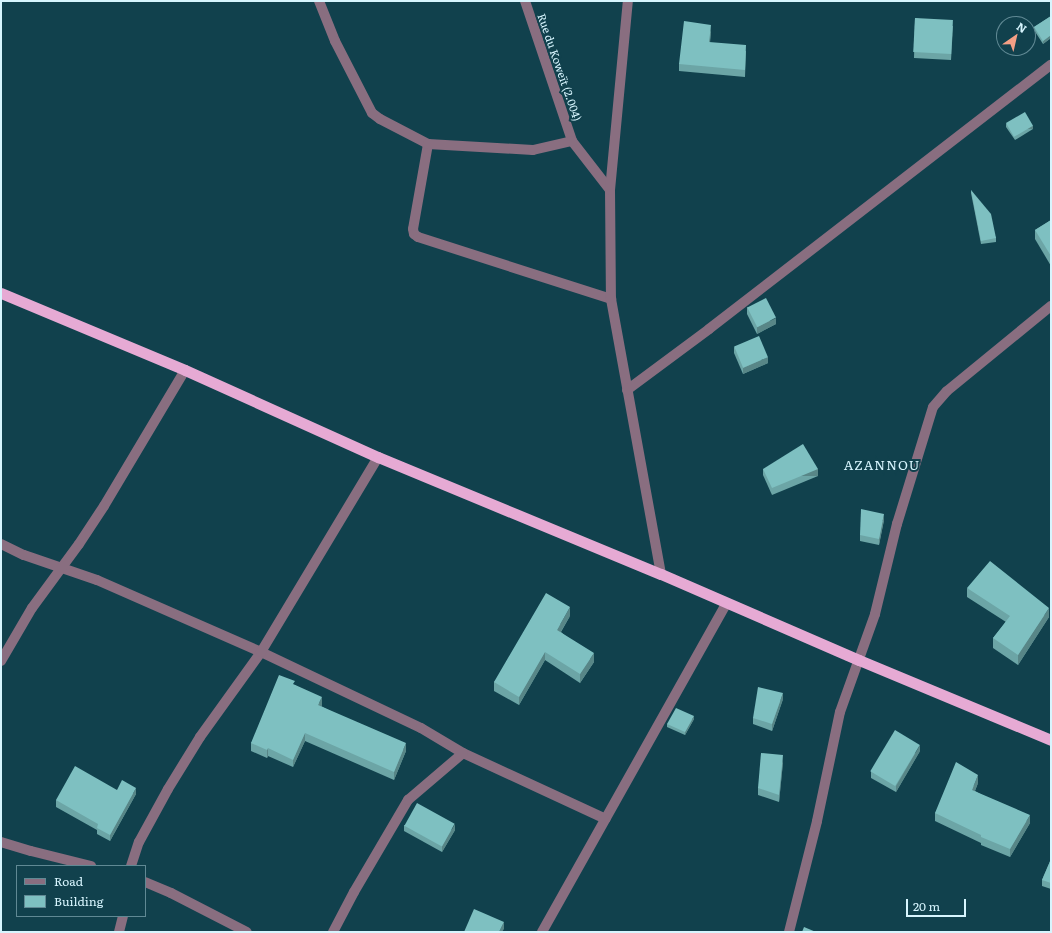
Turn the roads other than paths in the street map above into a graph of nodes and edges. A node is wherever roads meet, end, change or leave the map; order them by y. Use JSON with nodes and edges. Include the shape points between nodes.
{"nodes":[{"id":1,"x":319,"y":1,"type":"edge"},
{"id":2,"x":525,"y":1,"type":"edge"},
{"id":3,"x":628,"y":1,"type":"edge"},
{"id":4,"x":1051,"y":65,"type":"edge"},
{"id":5,"x":572,"y":141,"type":"junction"},
{"id":6,"x":428,"y":144,"type":"junction"},
{"id":7,"x":610,"y":190,"type":"junction"},
{"id":8,"x":1,"y":293,"type":"edge"},
{"id":9,"x":611,"y":299,"type":"junction"},
{"id":10,"x":1051,"y":306,"type":"edge"},
{"id":11,"x":185,"y":370,"type":"junction"},
{"id":12,"x":627,"y":390,"type":"junction"},
{"id":13,"x":378,"y":457,"type":"junction"},
{"id":14,"x":1,"y":544,"type":"edge"},
{"id":15,"x":62,"y":566,"type":"junction"},
{"id":16,"x":661,"y":574,"type":"junction"},
{"id":17,"x":727,"y":603,"type":"junction"},
{"id":18,"x":261,"y":652,"type":"junction"},
{"id":19,"x":859,"y":660,"type":"junction"},
{"id":20,"x":1,"y":661,"type":"edge"},
{"id":21,"x":1051,"y":740,"type":"edge"},
{"id":22,"x":463,"y":753,"type":"junction"},
{"id":23,"x":606,"y":819,"type":"junction"},
{"id":24,"x":1,"y":842,"type":"edge"},
{"id":25,"x":87,"y":865,"type":"edge"},
{"id":26,"x":131,"y":865,"type":"edge"},
{"id":27,"x":146,"y":882,"type":"edge"},
{"id":28,"x":123,"y":917,"type":"edge"},
{"id":29,"x":119,"y":932,"type":"edge"},
{"id":30,"x":247,"y":932,"type":"edge"},
{"id":31,"x":333,"y":932,"type":"edge"},
{"id":32,"x":542,"y":932,"type":"edge"},
{"id":33,"x":789,"y":932,"type":"edge"}],
"edges":[{"from":1,"to":6,"type":"street","via":[[335,41],[372,113]]},
{"from":2,"to":5,"type":"street","name":"Rue du Koweït (2.004)"},
{"from":3,"to":7,"type":"street"},
{"from":4,"to":12,"type":"street"},
{"from":5,"to":6,"type":"street","via":[[533,150]]},
{"from":5,"to":7,"type":"street","name":"Rue du Koweït (2.004)"},
{"from":6,"to":9,"type":"street","via":[[414,234]]},
{"from":7,"to":9,"type":"street"},
{"from":8,"to":11,"type":"highway"},
{"from":9,"to":12,"type":"street"},
{"from":10,"to":19,"type":"street","via":[[946,390],[933,407]]},
{"from":11,"to":13,"type":"highway"},
{"from":11,"to":15,"type":"street","via":[[100,513]]},
{"from":12,"to":16,"type":"street"},
{"from":13,"to":16,"type":"highway"},
{"from":13,"to":18,"type":"street"},
{"from":14,"to":15,"type":"street"},
{"from":15,"to":18,"type":"street"},
{"from":15,"to":20,"type":"street","via":[[32,608]]},
{"from":16,"to":17,"type":"highway"},
{"from":17,"to":19,"type":"highway"},
{"from":17,"to":23,"type":"street"},
{"from":18,"to":22,"type":"street","via":[[421,728]]},
{"from":18,"to":26,"type":"street","via":[[200,737],[168,789],[139,842]]},
{"from":19,"to":21,"type":"highway"},
{"from":19,"to":33,"type":"street","via":[[840,712],[817,821]]},
{"from":22,"to":23,"type":"street"},
{"from":22,"to":31,"type":"street","via":[[408,800]]},
{"from":23,"to":32,"type":"street"},
{"from":24,"to":25,"type":"street"},
{"from":27,"to":30,"type":"street"},
{"from":28,"to":29,"type":"street"}]}
